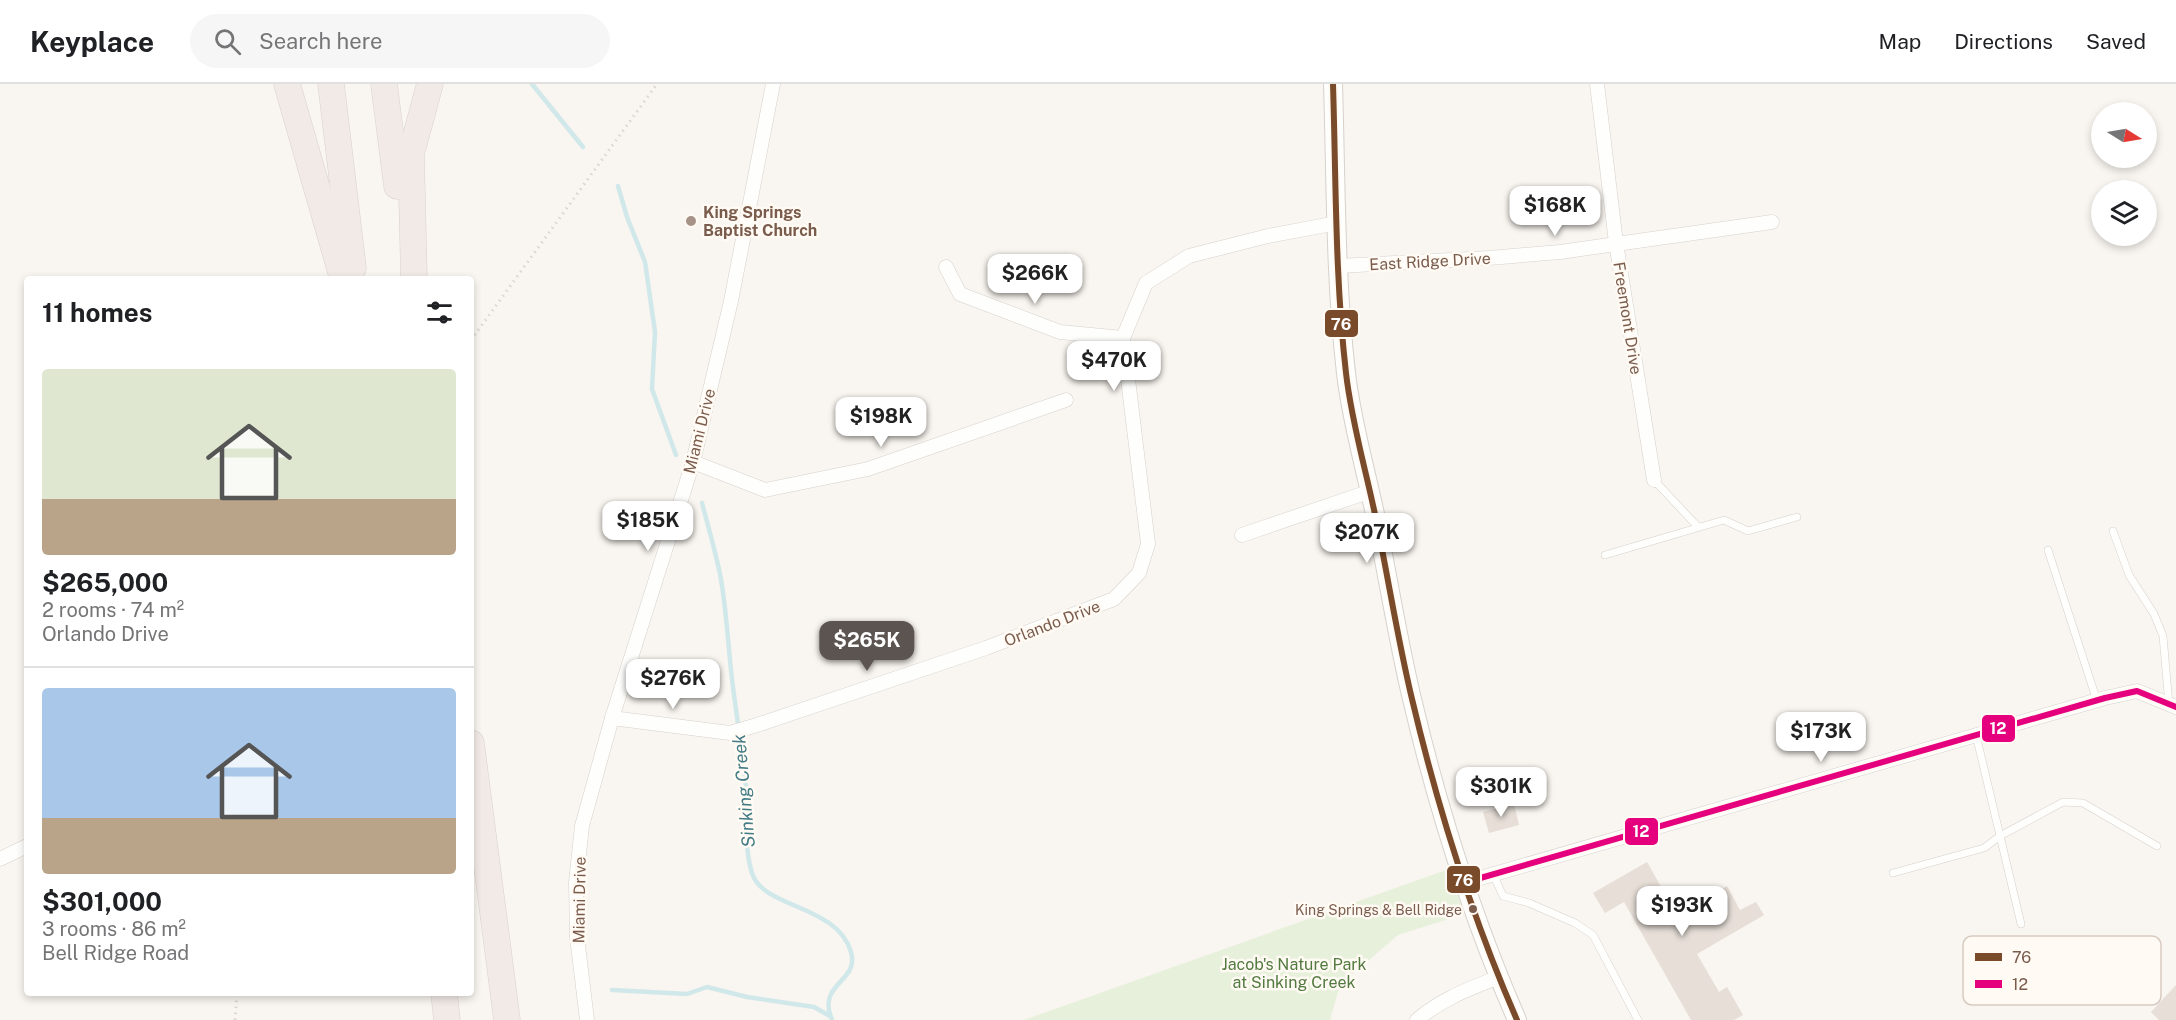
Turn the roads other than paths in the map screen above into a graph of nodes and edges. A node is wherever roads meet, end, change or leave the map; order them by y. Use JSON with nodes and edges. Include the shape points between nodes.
{"nodes":[{"id":1,"x":287,"y":84,"type":"edge"},
{"id":2,"x":331,"y":84,"type":"edge"},
{"id":3,"x":384,"y":84,"type":"edge"},
{"id":4,"x":430,"y":84,"type":"edge"},
{"id":5,"x":773,"y":84,"type":"edge"},
{"id":6,"x":1333,"y":84,"type":"edge"},
{"id":7,"x":1598,"y":84,"type":"edge"},
{"id":8,"x":1772,"y":222,"type":"dead end"},
{"id":9,"x":1337,"y":223,"type":"junction"},
{"id":10,"x":1616,"y":243,"type":"junction"},
{"id":11,"x":1338,"y":266,"type":"junction"},
{"id":12,"x":946,"y":267,"type":"dead end"},
{"id":13,"x":342,"y":276,"type":"edge"},
{"id":14,"x":354,"y":276,"type":"edge"},
{"id":15,"x":410,"y":276,"type":"edge"},
{"id":16,"x":414,"y":276,"type":"edge"},
{"id":17,"x":1124,"y":338,"type":"junction"},
{"id":18,"x":1066,"y":400,"type":"dead end"},
{"id":19,"x":693,"y":462,"type":"junction"},
{"id":20,"x":1654,"y":480,"type":"joint"},
{"id":21,"x":1371,"y":491,"type":"junction"},
{"id":22,"x":1797,"y":516,"type":"dead end"},
{"id":23,"x":1698,"y":527,"type":"junction"},
{"id":24,"x":2113,"y":531,"type":"dead end"},
{"id":25,"x":1242,"y":535,"type":"dead end"},
{"id":26,"x":2048,"y":550,"type":"dead end"},
{"id":27,"x":1605,"y":555,"type":"dead end"},
{"id":28,"x":2097,"y":701,"type":"junction"},
{"id":29,"x":2173,"y":706,"type":"edge"},
{"id":30,"x":612,"y":718,"type":"junction"},
{"id":31,"x":1976,"y":735,"type":"junction"},
{"id":32,"x":474,"y":766,"type":"edge"},
{"id":33,"x":2000,"y":836,"type":"junction"},
{"id":34,"x":2157,"y":846,"type":"dead end"},
{"id":35,"x":24,"y":847,"type":"edge"},
{"id":36,"x":0,"y":859,"type":"edge"},
{"id":37,"x":1893,"y":873,"type":"dead end"},
{"id":38,"x":1493,"y":874,"type":"junction"},
{"id":39,"x":1463,"y":883,"type":"junction"},
{"id":40,"x":2021,"y":924,"type":"dead end"},
{"id":41,"x":1499,"y":978,"type":"junction"},
{"id":42,"x":444,"y":996,"type":"edge"},
{"id":43,"x":447,"y":1020,"type":"edge"},
{"id":44,"x":507,"y":1020,"type":"edge"},
{"id":45,"x":587,"y":1020,"type":"edge"},
{"id":46,"x":1417,"y":1020,"type":"edge"},
{"id":47,"x":1517,"y":1020,"type":"edge"},
{"id":48,"x":1638,"y":1020,"type":"edge"}],
"edges":[{"from":1,"to":13,"type":"highway"},
{"from":2,"to":14,"type":"highway"},
{"from":3,"to":15,"type":"highway"},
{"from":4,"to":16,"type":"highway","via":[[411,154]]},
{"from":5,"to":19,"type":"street","name":"Miami Drive","via":[[731,301]]},
{"from":6,"to":9,"type":"street"},
{"from":7,"to":10,"type":"street","name":"Freemont Drive"},
{"from":8,"to":10,"type":"street","name":"East Ridge Drive"},
{"from":9,"to":11,"type":"street"},
{"from":9,"to":17,"type":"street","name":"Orlando Drive","via":[[1189,256],[1146,283]]},
{"from":10,"to":11,"type":"street","name":"East Ridge Drive","via":[[1489,258]]},
{"from":10,"to":20,"type":"street","name":"Freemont Drive"},
{"from":11,"to":21,"type":"street","via":[[1346,377]]},
{"from":12,"to":17,"type":"street","via":[[960,294],[1060,332]]},
{"from":17,"to":30,"type":"street","name":"Orlando Drive","via":[[1149,544],[1139,573],[1114,599],[986,648],[730,734]]},
{"from":18,"to":19,"type":"street","via":[[868,469],[765,490]]},
{"from":19,"to":30,"type":"street","name":"Miami Drive"},
{"from":20,"to":23,"type":"lane"},
{"from":21,"to":25,"type":"street"},
{"from":21,"to":39,"type":"street","via":[[1412,698]]},
{"from":22,"to":23,"type":"lane","via":[[1748,531],[1724,520]]},
{"from":23,"to":27,"type":"lane"},
{"from":24,"to":29,"type":"lane","via":[[2129,575],[2163,636]]},
{"from":26,"to":28,"type":"lane"},
{"from":28,"to":29,"type":"street","via":[[2137,691]]},
{"from":28,"to":31,"type":"street"},
{"from":30,"to":45,"type":"street","name":"Miami Drive","via":[[582,826],[576,882],[577,937]]},
{"from":31,"to":33,"type":"lane"},
{"from":31,"to":38,"type":"street"},
{"from":32,"to":44,"type":"highway"},
{"from":33,"to":34,"type":"lane","via":[[2063,802],[2083,803]]},
{"from":33,"to":37,"type":"lane","via":[[1984,848]]},
{"from":33,"to":40,"type":"lane"},
{"from":35,"to":36,"type":"street"},
{"from":38,"to":39,"type":"street"},
{"from":38,"to":48,"type":"lane","via":[[1503,896],[1530,903],[1593,935]]},
{"from":39,"to":41,"type":"street"},
{"from":41,"to":46,"type":"street","via":[[1433,1006]]},
{"from":41,"to":47,"type":"street"},
{"from":42,"to":43,"type":"highway"}]}
